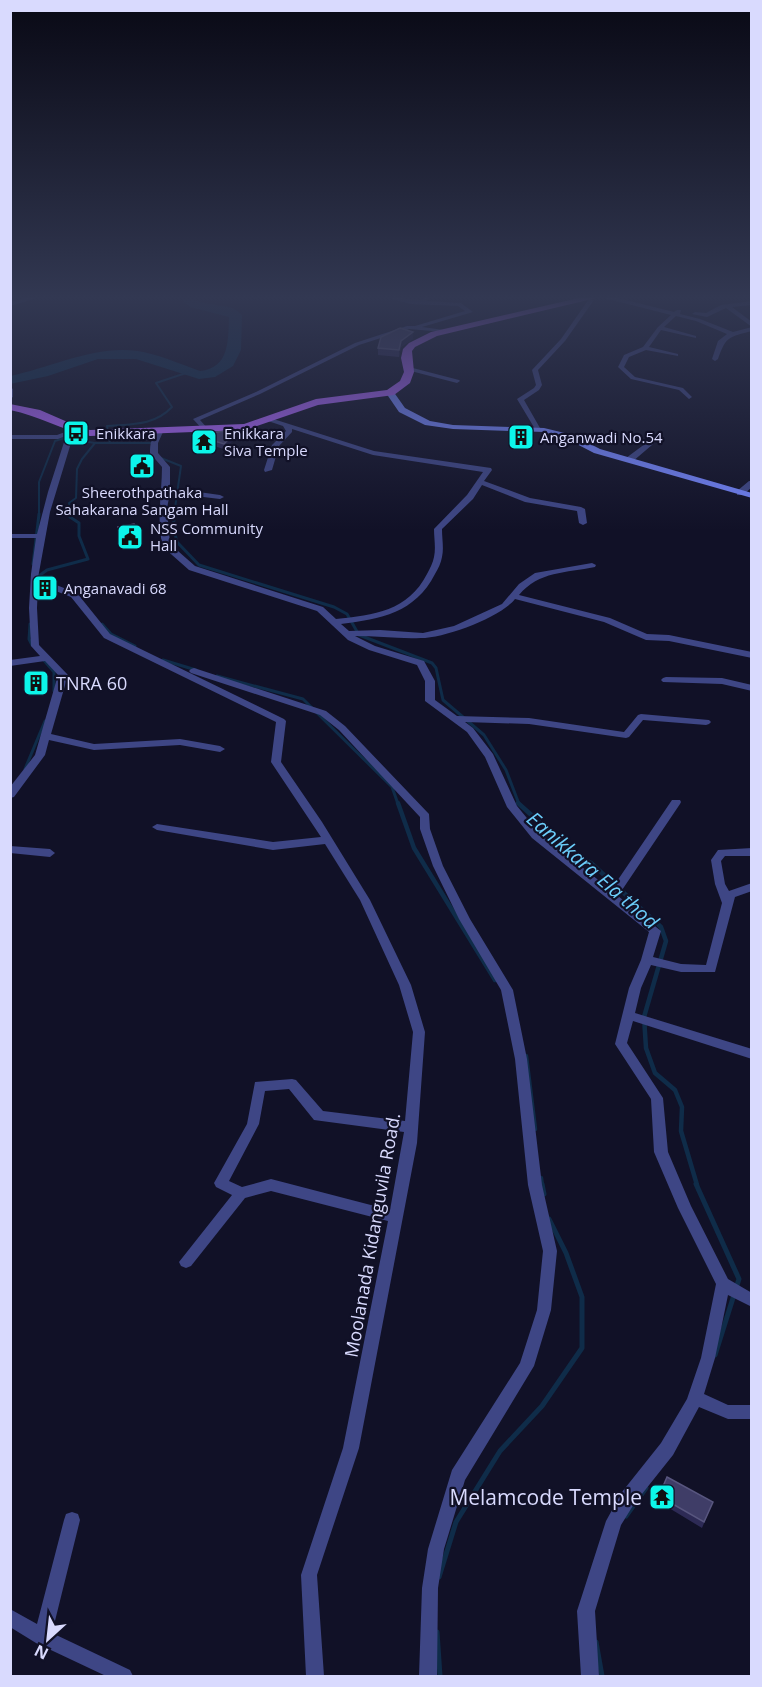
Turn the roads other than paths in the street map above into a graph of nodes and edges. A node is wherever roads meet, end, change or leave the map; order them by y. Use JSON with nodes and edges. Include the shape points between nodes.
{"nodes":[{"id":1,"x":297,"y":374,"type":"edge"},
{"id":2,"x":408,"y":374,"type":"edge"},
{"id":3,"x":428,"y":374,"type":"edge"},
{"id":4,"x":536,"y":374,"type":"edge"},
{"id":5,"x":629,"y":374,"type":"edge"},
{"id":6,"x":457,"y":381,"type":"dead end"},
{"id":7,"x":10,"y":389,"type":"edge"},
{"id":8,"x":390,"y":393,"type":"junction"},
{"id":9,"x":10,"y":397,"type":"edge"},
{"id":10,"x":689,"y":397,"type":"dead end"},
{"id":11,"x":10,"y":407,"type":"edge"},
{"id":12,"x":267,"y":419,"type":"junction"},
{"id":13,"x":286,"y":425,"type":"junction"},
{"id":14,"x":537,"y":428,"type":"junction"},
{"id":15,"x":206,"y":430,"type":"junction"},
{"id":16,"x":71,"y":435,"type":"junction"},
{"id":17,"x":10,"y":436,"type":"edge"},
{"id":18,"x":156,"y":438,"type":"junction"},
{"id":19,"x":655,"y":439,"type":"dead end"},
{"id":20,"x":629,"y":460,"type":"junction"},
{"id":21,"x":268,"y":470,"type":"dead end"},
{"id":22,"x":480,"y":482,"type":"junction"},
{"id":23,"x":752,"y":483,"type":"edge"},
{"id":24,"x":174,"y":491,"type":"junction"},
{"id":25,"x":740,"y":493,"type":"junction"},
{"id":26,"x":752,"y":496,"type":"edge"},
{"id":27,"x":220,"y":497,"type":"dead end"},
{"id":28,"x":584,"y":523,"type":"dead end"},
{"id":29,"x":10,"y":536,"type":"edge"},
{"id":30,"x":40,"y":536,"type":"junction"},
{"id":31,"x":592,"y":565,"type":"dead end"},
{"id":32,"x":35,"y":578,"type":"junction"},
{"id":33,"x":514,"y":596,"type":"junction"},
{"id":34,"x":340,"y":622,"type":"junction"},
{"id":35,"x":348,"y":634,"type":"junction"},
{"id":36,"x":752,"y":655,"type":"edge"},
{"id":37,"x":47,"y":658,"type":"junction"},
{"id":38,"x":156,"y":661,"type":"junction"},
{"id":39,"x":10,"y":663,"type":"edge"},
{"id":40,"x":666,"y":680,"type":"dead end"},
{"id":41,"x":752,"y":688,"type":"edge"},
{"id":42,"x":456,"y":719,"type":"junction"},
{"id":43,"x":706,"y":722,"type":"dead end"},
{"id":44,"x":45,"y":736,"type":"junction"},
{"id":45,"x":220,"y":748,"type":"dead end"},
{"id":46,"x":10,"y":795,"type":"edge"},
{"id":47,"x":676,"y":802,"type":"dead end"},
{"id":48,"x":157,"y":827,"type":"dead end"},
{"id":49,"x":328,"y":840,"type":"junction"},
{"id":50,"x":10,"y":849,"type":"edge"},
{"id":51,"x":752,"y":852,"type":"edge"},
{"id":52,"x":50,"y":853,"type":"dead end"},
{"id":53,"x":752,"y":887,"type":"edge"},
{"id":54,"x":612,"y":896,"type":"junction"},
{"id":55,"x":728,"y":903,"type":"junction"},
{"id":56,"x":656,"y":962,"type":"junction"},
{"id":57,"x":628,"y":1015,"type":"junction"},
{"id":58,"x":752,"y":1054,"type":"edge"},
{"id":59,"x":411,"y":1127,"type":"junction"},
{"id":60,"x":241,"y":1193,"type":"junction"},
{"id":61,"x":396,"y":1216,"type":"junction"},
{"id":62,"x":186,"y":1262,"type":"dead end"},
{"id":63,"x":736,"y":1292,"type":"edge"},
{"id":64,"x":700,"y":1400,"type":"junction"},
{"id":65,"x":752,"y":1412,"type":"edge"},
{"id":66,"x":72,"y":1520,"type":"dead end"},
{"id":67,"x":10,"y":1617,"type":"edge"},
{"id":68,"x":42,"y":1637,"type":"junction"},
{"id":69,"x":124,"y":1677,"type":"edge"},
{"id":70,"x":315,"y":1677,"type":"edge"},
{"id":71,"x":428,"y":1677,"type":"edge"},
{"id":72,"x":590,"y":1677,"type":"edge"}],
"edges":[{"from":1,"to":15,"type":"street","via":[[196,419]]},
{"from":2,"to":8,"type":"main road","via":[[405,383]]},
{"from":3,"to":6,"type":"street"},
{"from":4,"to":14,"type":"street","via":[[537,389],[520,399]]},
{"from":5,"to":10,"type":"street","via":[[681,389]]},
{"from":7,"to":9,"type":"street"},
{"from":8,"to":12,"type":"main road","via":[[316,402]]},
{"from":8,"to":14,"type":"street","via":[[402,410],[435,424]]},
{"from":11,"to":16,"type":"main road","via":[[36,412]]},
{"from":12,"to":13,"type":"street"},
{"from":12,"to":15,"type":"main road","via":[[245,427]]},
{"from":13,"to":21,"type":"street","via":[[290,431],[276,445]]},
{"from":13,"to":22,"type":"street","via":[[373,453],[488,470]]},
{"from":14,"to":20,"type":"street"},
{"from":15,"to":18,"type":"main road"},
{"from":16,"to":17,"type":"street"},
{"from":16,"to":18,"type":"main road"},
{"from":16,"to":30,"type":"street"},
{"from":18,"to":24,"type":"street","via":[[155,457],[166,467]]},
{"from":19,"to":20,"type":"street"},
{"from":20,"to":25,"type":"street"},
{"from":22,"to":28,"type":"street","via":[[528,500],[581,509]]},
{"from":22,"to":34,"type":"street","via":[[438,529],[438,558],[429,582],[418,596],[382,615]]},
{"from":23,"to":25,"type":"street"},
{"from":24,"to":27,"type":"street"},
{"from":24,"to":34,"type":"street","via":[[163,508],[166,545],[192,568],[320,609]]},
{"from":25,"to":26,"type":"street"},
{"from":29,"to":30,"type":"street"},
{"from":30,"to":32,"type":"street"},
{"from":31,"to":33,"type":"street","via":[[538,575]]},
{"from":32,"to":37,"type":"street","via":[[35,646]]},
{"from":32,"to":38,"type":"street","name":"Moolanada Kidanguvila Road.","via":[[74,595],[107,636]]},
{"from":33,"to":35,"type":"street","via":[[491,614],[423,636]]},
{"from":33,"to":36,"type":"street","via":[[607,620],[646,637]]},
{"from":34,"to":35,"type":"street"},
{"from":35,"to":42,"type":"street","via":[[372,648],[421,663],[430,681],[430,701]]},
{"from":37,"to":39,"type":"street"},
{"from":37,"to":44,"type":"street","via":[[63,675]]},
{"from":38,"to":49,"type":"street","name":"Moolanada Kidanguvila Road.","via":[[281,721],[276,762]]},
{"from":38,"to":71,"type":"street","via":[[301,705],[323,713],[342,728],[425,816],[438,866],[507,990],[521,1059],[535,1185],[550,1251],[544,1310],[527,1366],[458,1476],[436,1549],[430,1588]]},
{"from":40,"to":41,"type":"street","via":[[722,681]]},
{"from":42,"to":43,"type":"street","via":[[529,721],[626,735],[641,717]]},
{"from":42,"to":54,"type":"street","via":[[490,756],[513,807],[536,836]]},
{"from":44,"to":45,"type":"street","via":[[94,747],[180,742]]},
{"from":44,"to":46,"type":"street","via":[[40,756]]},
{"from":47,"to":54,"type":"street"},
{"from":48,"to":49,"type":"street","via":[[273,846]]},
{"from":49,"to":59,"type":"street","name":"Moolanada Kidanguvila Road.","via":[[365,900],[405,985],[419,1032]]},
{"from":50,"to":52,"type":"street"},
{"from":51,"to":55,"type":"street","via":[[722,853],[716,860]]},
{"from":53,"to":55,"type":"street","via":[[730,895]]},
{"from":54,"to":56,"type":"street","via":[[655,931]]},
{"from":55,"to":56,"type":"street","via":[[711,969]]},
{"from":56,"to":57,"type":"street","via":[[635,988]]},
{"from":57,"to":58,"type":"street"},
{"from":57,"to":63,"type":"street","via":[[621,1044],[657,1098],[661,1152],[685,1208]]},
{"from":59,"to":60,"type":"street","via":[[319,1116],[292,1084],[259,1086],[253,1124],[221,1183]]},
{"from":59,"to":61,"type":"street","name":"Moolanada Kidanguvila Road."},
{"from":60,"to":61,"type":"street","via":[[271,1185]]},
{"from":60,"to":62,"type":"street"},
{"from":61,"to":70,"type":"street","name":"Moolanada Kidanguvila Road.","via":[[351,1448],[309,1575]]},
{"from":63,"to":64,"type":"street","via":[[720,1306]]},
{"from":64,"to":65,"type":"street","via":[[728,1412]]},
{"from":64,"to":72,"type":"street","via":[[614,1521],[585,1611]]},
{"from":66,"to":68,"type":"street"},
{"from":67,"to":68,"type":"street"},
{"from":68,"to":69,"type":"street"}]}
